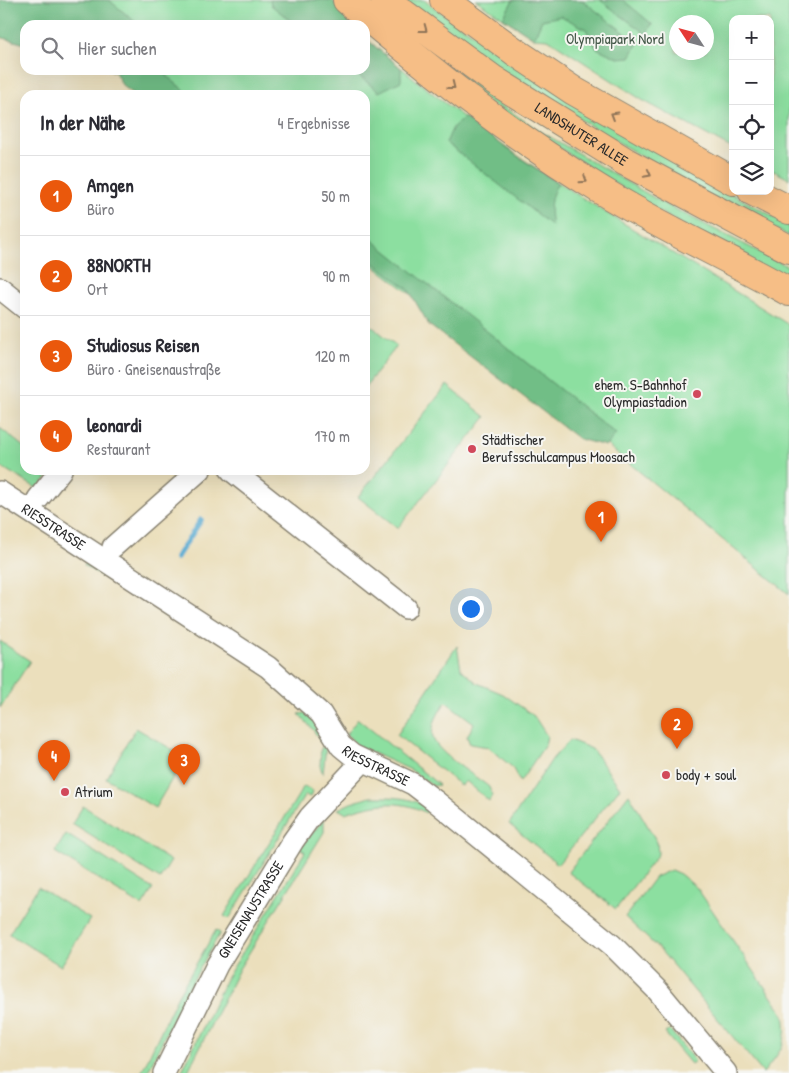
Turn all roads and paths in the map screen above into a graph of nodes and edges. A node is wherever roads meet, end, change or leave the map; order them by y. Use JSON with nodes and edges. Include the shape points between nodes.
{"nodes":[{"id":1,"x":346,"y":0,"type":"edge"},
{"id":2,"x":385,"y":0,"type":"edge"},
{"id":3,"x":444,"y":0,"type":"edge"},
{"id":4,"x":729,"y":179,"type":"edge"},
{"id":5,"x":760,"y":195,"type":"edge"},
{"id":6,"x":789,"y":210,"type":"edge"},
{"id":7,"x":694,"y":244,"type":"junction"},
{"id":8,"x":789,"y":248,"type":"edge"},
{"id":9,"x":0,"y":288,"type":"edge"},
{"id":10,"x":789,"y":292,"type":"edge"},
{"id":11,"x":20,"y":304,"type":"edge"},
{"id":12,"x":789,"y":310,"type":"edge"},
{"id":13,"x":57,"y":475,"type":"edge"},
{"id":14,"x":194,"y":475,"type":"edge"},
{"id":15,"x":237,"y":475,"type":"edge"},
{"id":16,"x":0,"y":492,"type":"edge"},
{"id":17,"x":38,"y":499,"type":"dead end"},
{"id":18,"x":113,"y":547,"type":"dead end"},
{"id":19,"x":406,"y":608,"type":"dead end"},
{"id":20,"x":362,"y":762,"type":"junction"},
{"id":21,"x":164,"y":1073,"type":"edge"},
{"id":22,"x":726,"y":1073,"type":"edge"}],
"edges":[{"from":1,"to":7,"type":"highway","one_way":true,"via":[[474,104],[535,147],[599,190]]},
{"from":2,"to":8,"type":"highway","name":"LANDSHUTER ALLEE","one_way":true,"via":[[494,80],[626,162]]},
{"from":4,"to":3,"type":"highway","one_way":true,"via":[[574,91]]},
{"from":5,"to":6,"type":"highway"},
{"from":7,"to":10,"type":"highway","via":[[729,258]]},
{"from":7,"to":12,"type":"highway"},
{"from":9,"to":11,"type":"street"},
{"from":13,"to":17,"type":"street"},
{"from":14,"to":18,"type":"street"},
{"from":15,"to":19,"type":"street"},
{"from":16,"to":20,"type":"street","name":"RIESSTRASSE","via":[[268,667],[311,704],[341,746]]},
{"from":20,"to":21,"type":"street","name":"GNEISENAUSTRASSE","via":[[321,804],[293,841],[217,965]]},
{"from":20,"to":22,"type":"street","name":"RIESSTRASSE","via":[[413,784],[579,916],[658,991]]}]}
